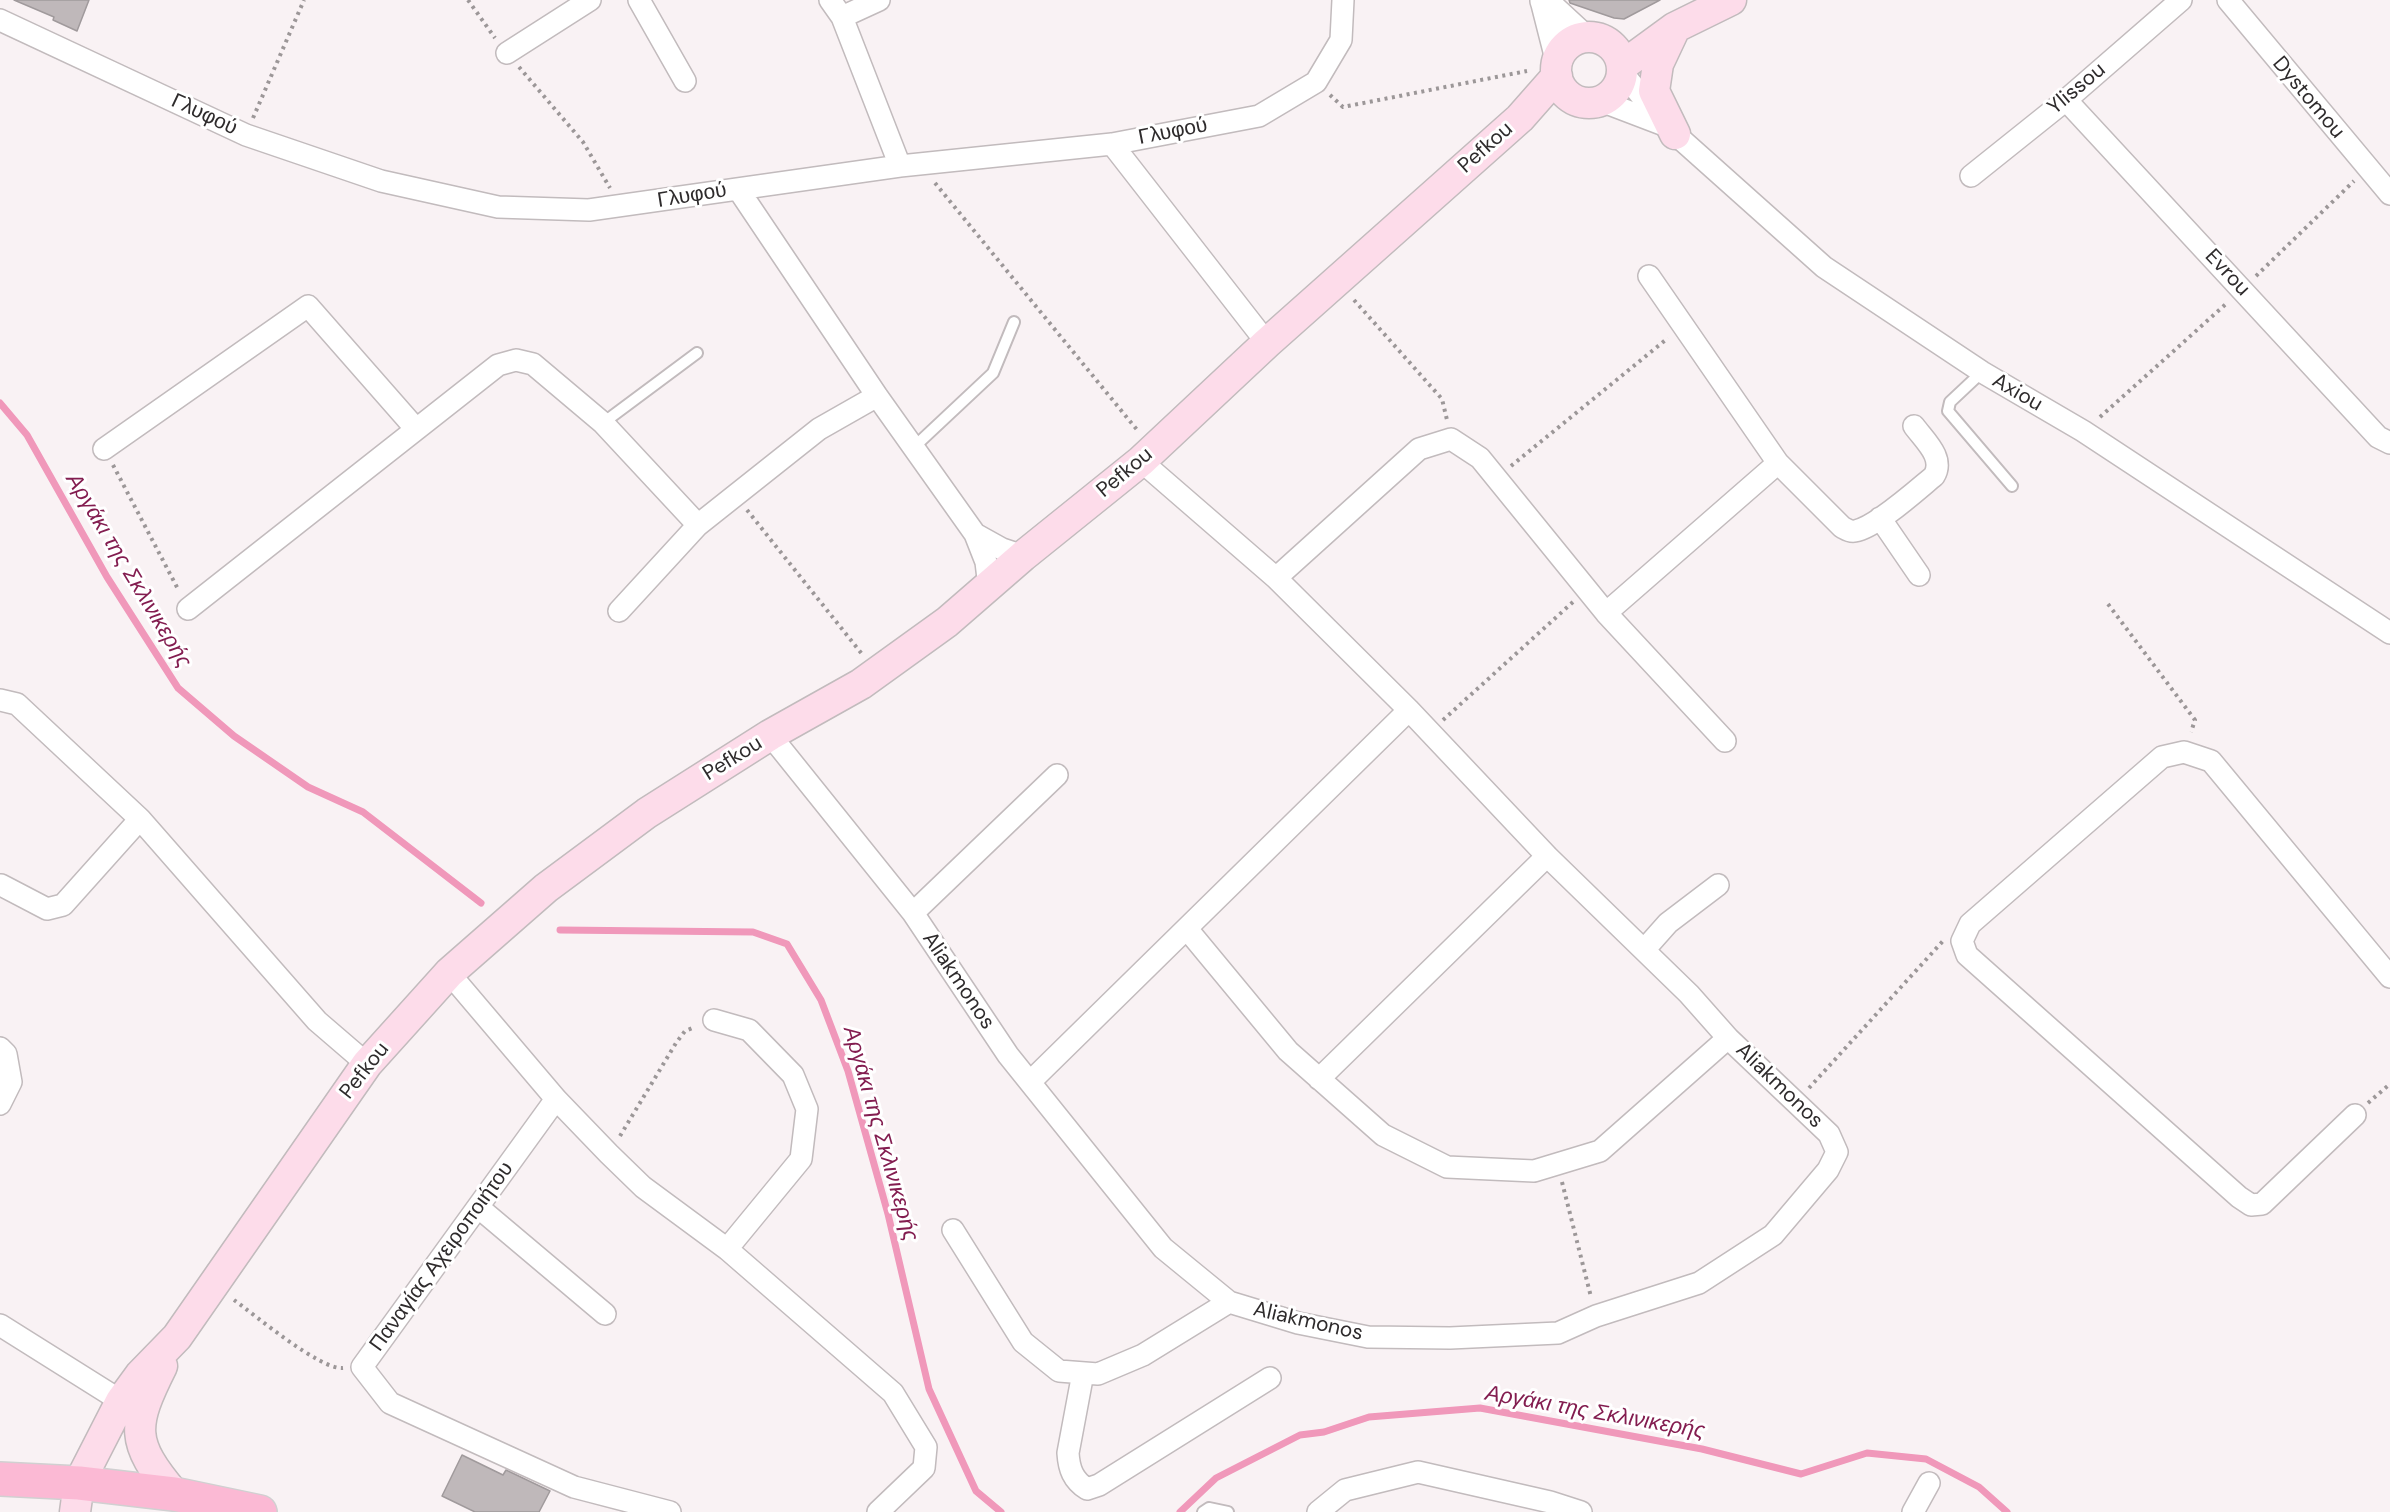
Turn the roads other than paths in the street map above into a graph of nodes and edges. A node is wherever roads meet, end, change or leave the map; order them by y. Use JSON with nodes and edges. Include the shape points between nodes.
{"nodes":[{"id":1,"x":590,"y":0,"type":"edge"},
{"id":2,"x":639,"y":0,"type":"edge"},
{"id":3,"x":879,"y":0,"type":"edge"},
{"id":4,"x":1343,"y":0,"type":"edge"},
{"id":5,"x":1544,"y":0,"type":"edge"},
{"id":6,"x":1731,"y":0,"type":"edge"},
{"id":7,"x":2181,"y":0,"type":"edge"},
{"id":8,"x":2228,"y":0,"type":"edge"},
{"id":9,"x":836,"y":8,"type":"edge"},
{"id":10,"x":0,"y":20,"type":"edge"},
{"id":11,"x":1675,"y":28,"type":"junction"},
{"id":12,"x":507,"y":53,"type":"road end"},
{"id":13,"x":1609,"y":55,"type":"junction"},
{"id":14,"x":1558,"y":67,"type":"junction"},
{"id":15,"x":685,"y":81,"type":"dead end"},
{"id":16,"x":2066,"y":100,"type":"junction"},
{"id":17,"x":1589,"y":101,"type":"junction"},
{"id":18,"x":1520,"y":118,"type":"junction"},
{"id":19,"x":1670,"y":130,"type":"junction"},
{"id":20,"x":1112,"y":144,"type":"junction"},
{"id":21,"x":910,"y":165,"type":"junction"},
{"id":22,"x":1971,"y":176,"type":"dead end"},
{"id":23,"x":738,"y":189,"type":"junction"},
{"id":24,"x":2390,"y":194,"type":"edge"},
{"id":25,"x":1649,"y":276,"type":"dead end"},
{"id":26,"x":1014,"y":322,"type":"dead end"},
{"id":27,"x":1268,"y":343,"type":"junction"},
{"id":28,"x":697,"y":352,"type":"dead end"},
{"id":29,"x":1982,"y":372,"type":"junction"},
{"id":30,"x":877,"y":396,"type":"junction"},
{"id":31,"x":603,"y":423,"type":"junction"},
{"id":32,"x":1914,"y":426,"type":"dead end"},
{"id":33,"x":416,"y":429,"type":"junction"},
{"id":34,"x":2390,"y":443,"type":"edge"},
{"id":35,"x":913,"y":448,"type":"junction"},
{"id":36,"x":104,"y":449,"type":"road end"},
{"id":37,"x":1147,"y":455,"type":"junction"},
{"id":38,"x":1778,"y":462,"type":"junction"},
{"id":39,"x":2012,"y":486,"type":"dead end"},
{"id":40,"x":1880,"y":518,"type":"junction"},
{"id":41,"x":698,"y":525,"type":"junction"},
{"id":42,"x":975,"y":534,"type":"junction"},
{"id":43,"x":1023,"y":556,"type":"junction"},
{"id":44,"x":1919,"y":575,"type":"dead end"},
{"id":45,"x":1276,"y":578,"type":"junction"},
{"id":46,"x":989,"y":587,"type":"junction"},
{"id":47,"x":188,"y":609,"type":"road end"},
{"id":48,"x":619,"y":611,"type":"dead end"},
{"id":49,"x":1606,"y":613,"type":"junction"},
{"id":50,"x":2390,"y":633,"type":"edge"},
{"id":51,"x":0,"y":700,"type":"edge"},
{"id":52,"x":1409,"y":710,"type":"junction"},
{"id":53,"x":770,"y":735,"type":"junction"},
{"id":54,"x":1725,"y":741,"type":"dead end"},
{"id":55,"x":1057,"y":775,"type":"dead end"},
{"id":56,"x":140,"y":819,"type":"junction"},
{"id":57,"x":1547,"y":856,"type":"junction"},
{"id":58,"x":1,"y":885,"type":"edge"},
{"id":59,"x":1718,"y":885,"type":"dead end"},
{"id":60,"x":913,"y":913,"type":"junction"},
{"id":61,"x":1187,"y":929,"type":"junction"},
{"id":62,"x":1644,"y":950,"type":"junction"},
{"id":63,"x":449,"y":973,"type":"junction"},
{"id":64,"x":2390,"y":977,"type":"edge"},
{"id":65,"x":714,"y":1020,"type":"road end"},
{"id":66,"x":1728,"y":1038,"type":"junction"},
{"id":67,"x":0,"y":1048,"type":"edge"},
{"id":68,"x":366,"y":1064,"type":"junction"},
{"id":69,"x":1319,"y":1079,"type":"junction"},
{"id":70,"x":1030,"y":1082,"type":"junction"},
{"id":71,"x":556,"y":1099,"type":"junction"},
{"id":72,"x":0,"y":1104,"type":"edge"},
{"id":73,"x":2355,"y":1114,"type":"road end"},
{"id":74,"x":478,"y":1207,"type":"junction"},
{"id":75,"x":953,"y":1230,"type":"dead end"},
{"id":76,"x":727,"y":1249,"type":"junction"},
{"id":77,"x":1229,"y":1302,"type":"junction"},
{"id":78,"x":605,"y":1314,"type":"dead end"},
{"id":79,"x":0,"y":1325,"type":"edge"},
{"id":80,"x":177,"y":1337,"type":"junction"},
{"id":81,"x":1083,"y":1373,"type":"junction"},
{"id":82,"x":1270,"y":1378,"type":"dead end"},
{"id":83,"x":121,"y":1401,"type":"junction"},
{"id":84,"x":0,"y":1479,"type":"edge"},
{"id":85,"x":1929,"y":1483,"type":"dead end"},
{"id":86,"x":174,"y":1494,"type":"junction"},
{"id":87,"x":77,"y":1498,"type":"edge"},
{"id":88,"x":260,"y":1512,"type":"edge"},
{"id":89,"x":670,"y":1512,"type":"edge"},
{"id":90,"x":878,"y":1512,"type":"edge"},
{"id":91,"x":1203,"y":1512,"type":"edge"},
{"id":92,"x":1228,"y":1512,"type":"edge"},
{"id":93,"x":1318,"y":1512,"type":"edge"},
{"id":94,"x":1581,"y":1512,"type":"edge"},
{"id":95,"x":1913,"y":1512,"type":"edge"}],
"edges":[{"from":1,"to":12,"type":"street"},
{"from":2,"to":15,"type":"street"},
{"from":3,"to":9,"type":"street"},
{"from":4,"to":20,"type":"street","name":"Γλυφού","via":[[1341,40],[1316,82],[1259,116]]},
{"from":5,"to":13,"type":"street"},
{"from":5,"to":14,"type":"street"},
{"from":6,"to":11,"type":"main road","name":"Pefkou"},
{"from":7,"to":16,"type":"street","name":"Ylissou"},
{"from":8,"to":24,"type":"street","name":"Dystomou"},
{"from":9,"to":21,"type":"street"},
{"from":10,"to":23,"type":"street","name":"Γλυφού","via":[[246,135],[381,181],[498,207],[589,210]]},
{"from":11,"to":13,"type":"main road","name":"Pefkou"},
{"from":11,"to":19,"type":"main road","via":[[1658,64],[1654,92]]},
{"from":13,"to":14,"type":"main road","name":"Pefkou","via":[[1569,45]]},
{"from":13,"to":17,"type":"main road","name":"Pefkou","via":[[1620,81],[1614,92]]},
{"from":13,"to":19,"type":"street","name":"Axiou"},
{"from":14,"to":17,"type":"main road","via":[[1564,92]]},
{"from":14,"to":18,"type":"main road","name":"Pefkou"},
{"from":16,"to":22,"type":"street","name":"Ylissou"},
{"from":16,"to":34,"type":"street","name":"Evrou","via":[[2378,437]]},
{"from":17,"to":18,"type":"main road","name":"Pefkou"},
{"from":17,"to":19,"type":"street","name":"Axiou"},
{"from":18,"to":27,"type":"main road","name":"Pefkou"},
{"from":19,"to":29,"type":"street","name":"Axiou","via":[[1824,267]]},
{"from":20,"to":21,"type":"street","name":"Γλυφού"},
{"from":20,"to":27,"type":"street"},
{"from":21,"to":23,"type":"street","name":"Γλυφού"},
{"from":23,"to":30,"type":"street"},
{"from":25,"to":38,"type":"street"},
{"from":26,"to":35,"type":"lane","via":[[993,373]]},
{"from":27,"to":37,"type":"main road","name":"Pefkou"},
{"from":28,"to":31,"type":"lane"},
{"from":29,"to":39,"type":"lane","via":[[1950,402],[1948,411]]},
{"from":29,"to":50,"type":"street","name":"Axiou","via":[[2083,431]]},
{"from":30,"to":35,"type":"street"},
{"from":30,"to":41,"type":"street","via":[[819,429]]},
{"from":31,"to":33,"type":"street","via":[[533,364],[516,360],[498,365]]},
{"from":31,"to":41,"type":"street"},
{"from":32,"to":40,"type":"street","via":[[1939,460],[1939,469]]},
{"from":33,"to":36,"type":"street","via":[[308,306]]},
{"from":33,"to":47,"type":"street"},
{"from":35,"to":42,"type":"street"},
{"from":37,"to":43,"type":"main road","name":"Pefkou"},
{"from":37,"to":45,"type":"street","name":"Aliakmonos"},
{"from":38,"to":40,"type":"street","via":[[1849,531],[1857,531]]},
{"from":38,"to":49,"type":"street"},
{"from":40,"to":44,"type":"street"},
{"from":41,"to":48,"type":"street"},
{"from":42,"to":43,"type":"street"},
{"from":42,"to":46,"type":"street","via":[[987,562]]},
{"from":43,"to":46,"type":"main road","name":"Pefkou"},
{"from":45,"to":49,"type":"street","via":[[1419,449],[1451,439],[1480,458]]},
{"from":45,"to":52,"type":"street","name":"Aliakmonos"},
{"from":46,"to":53,"type":"main road","name":"Pefkou","via":[[877,672]]},
{"from":49,"to":54,"type":"street"},
{"from":51,"to":56,"type":"street","via":[[17,704]]},
{"from":52,"to":57,"type":"street","name":"Aliakmonos"},
{"from":52,"to":61,"type":"street"},
{"from":53,"to":60,"type":"street","name":"Aliakmonos"},
{"from":53,"to":63,"type":"main road","name":"Pefkou","via":[[610,840],[546,888]]},
{"from":55,"to":60,"type":"street"},
{"from":56,"to":58,"type":"street","via":[[63,905],[47,909]]},
{"from":56,"to":68,"type":"street","via":[[317,1021]]},
{"from":57,"to":62,"type":"street","name":"Aliakmonos"},
{"from":57,"to":69,"type":"street"},
{"from":59,"to":62,"type":"street","via":[[1668,923]]},
{"from":60,"to":70,"type":"street","name":"Aliakmonos"},
{"from":61,"to":69,"type":"street","via":[[1288,1051]]},
{"from":61,"to":70,"type":"street"},
{"from":62,"to":66,"type":"street","name":"Aliakmonos"},
{"from":63,"to":68,"type":"main road","name":"Pefkou"},
{"from":63,"to":71,"type":"street"},
{"from":64,"to":73,"type":"street","via":[[2211,761],[2184,752],[2153,765],[1970,924],[1962,941],[1967,955],[2250,1205],[2262,1204]]},
{"from":65,"to":76,"type":"street","via":[[749,1030],[793,1075],[807,1109],[801,1159]]},
{"from":66,"to":69,"type":"street","via":[[1600,1151],[1534,1171],[1447,1167],[1383,1136]]},
{"from":66,"to":77,"type":"street","name":"Aliakmonos","via":[[1829,1134],[1837,1152],[1828,1170],[1773,1235],[1699,1283],[1596,1316],[1558,1333],[1450,1338],[1368,1337],[1298,1323]]},
{"from":67,"to":72,"type":"street","via":[[6,1054],[11,1082]]},
{"from":68,"to":80,"type":"main road","name":"Pefkou"},
{"from":70,"to":77,"type":"street","name":"Aliakmonos","via":[[1163,1248]]},
{"from":71,"to":74,"type":"street","name":"Παναγίας Αχειροποιήτου"},
{"from":71,"to":76,"type":"street","via":[[643,1187]]},
{"from":74,"to":78,"type":"street"},
{"from":74,"to":89,"type":"street","name":"Παναγίας Αχειροποιήτου","via":[[362,1367],[390,1403],[574,1486]]},
{"from":75,"to":81,"type":"street","via":[[1023,1342],[1059,1371]]},
{"from":76,"to":90,"type":"street","via":[[893,1393],[926,1447],[924,1468]]},
{"from":77,"to":81,"type":"street","via":[[1143,1354],[1098,1374]]},
{"from":79,"to":83,"type":"street"},
{"from":80,"to":83,"type":"main road","name":"Pefkou"},
{"from":80,"to":86,"type":"main road","via":[[141,1412],[141,1442],[157,1474]]},
{"from":81,"to":82,"type":"street","via":[[1068,1453],[1076,1481],[1087,1488],[1099,1485]]},
{"from":83,"to":87,"type":"main road","name":"Pefkou"},
{"from":84,"to":87,"type":"main road"},
{"from":85,"to":95,"type":"street"},
{"from":86,"to":87,"type":"main road"},
{"from":86,"to":88,"type":"main road"},
{"from":91,"to":92,"type":"lane","via":[[1209,1508]]},
{"from":93,"to":94,"type":"street","via":[[1345,1490],[1418,1472]]}]}
